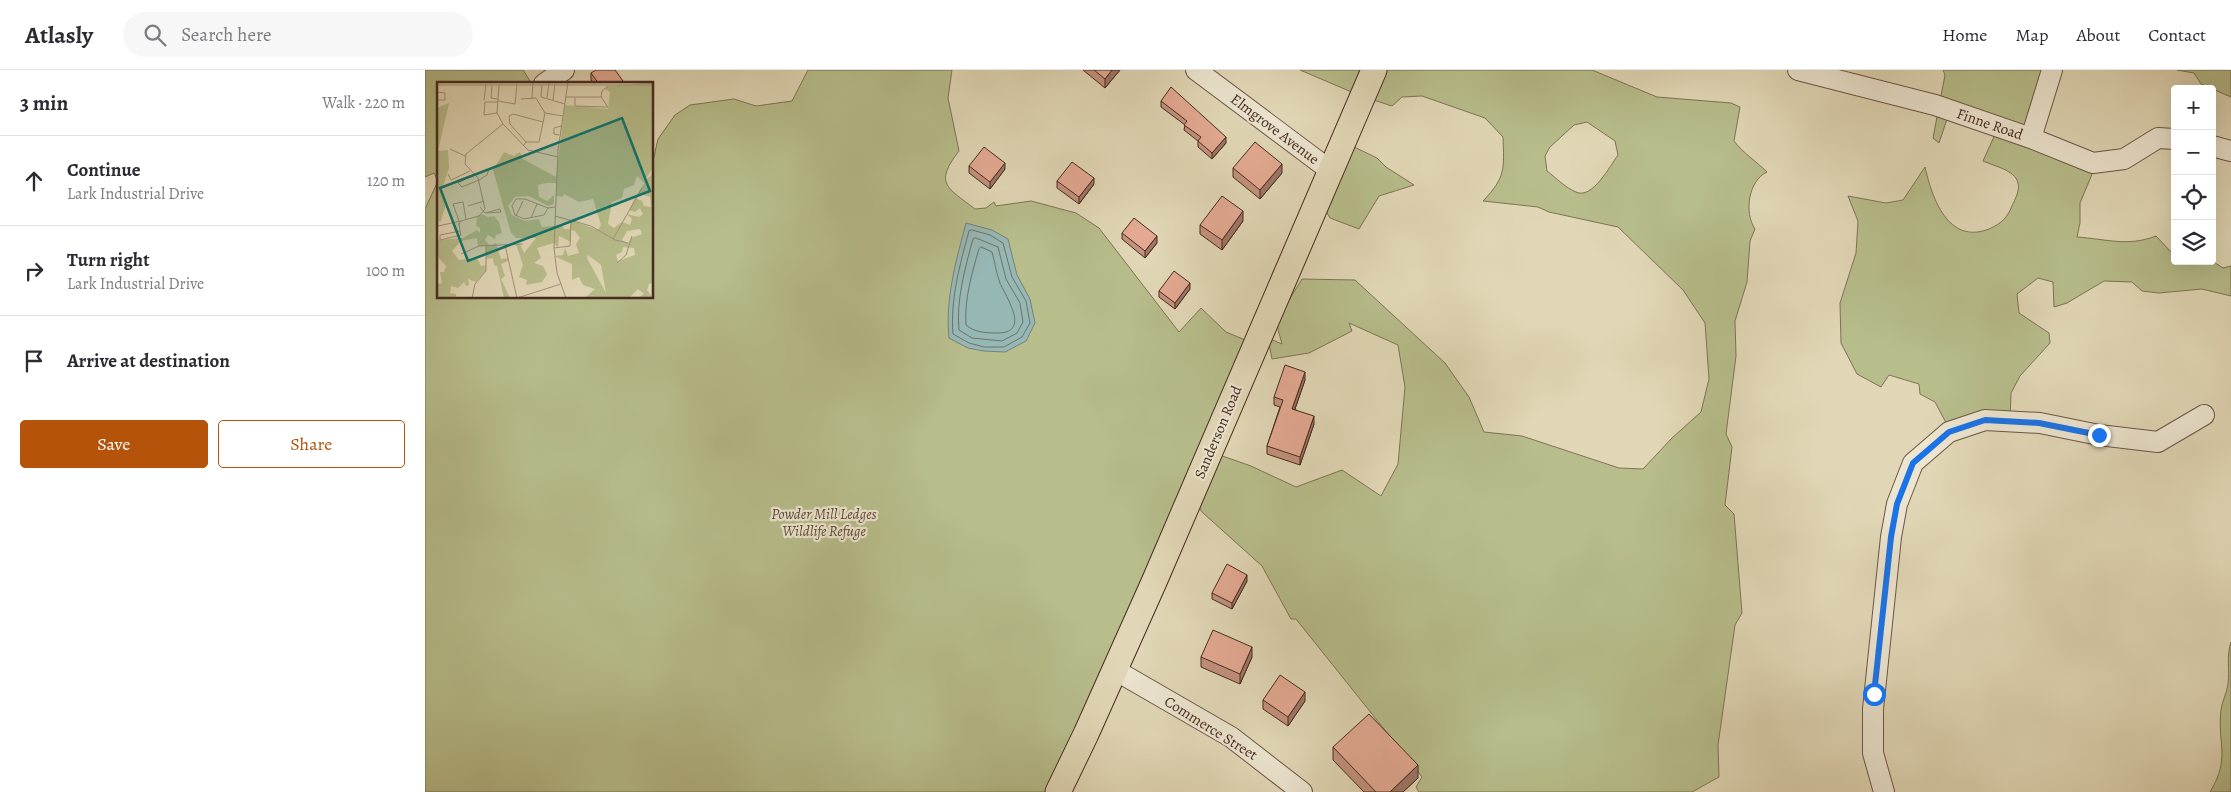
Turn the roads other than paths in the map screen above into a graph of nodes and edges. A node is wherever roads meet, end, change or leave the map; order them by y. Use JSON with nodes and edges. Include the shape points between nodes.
{"nodes":[{"id":1,"x":564,"y":70,"type":"edge"},
{"id":2,"x":1374,"y":70,"type":"edge"},
{"id":3,"x":1798,"y":70,"type":"edge"},
{"id":4,"x":2053,"y":70,"type":"edge"},
{"id":5,"x":1207,"y":74,"type":"edge"},
{"id":6,"x":1862,"y":78,"type":"edge"},
{"id":7,"x":547,"y":82,"type":"edge"},
{"id":8,"x":2031,"y":138,"type":"junction"},
{"id":9,"x":2171,"y":139,"type":"edge"},
{"id":10,"x":2216,"y":147,"type":"edge"},
{"id":11,"x":2231,"y":150,"type":"edge"},
{"id":12,"x":1331,"y":171,"type":"junction"},
{"id":13,"x":2204,"y":415,"type":"dead end"},
{"id":14,"x":1115,"y":670,"type":"junction"},
{"id":15,"x":1057,"y":792,"type":"edge"},
{"id":16,"x":1302,"y":792,"type":"edge"},
{"id":17,"x":1885,"y":792,"type":"edge"}],
"edges":[{"from":1,"to":7,"type":"street"},
{"from":2,"to":12,"type":"main road","name":"Sanderson Road"},
{"from":3,"to":6,"type":"street","name":"Finne Road"},
{"from":4,"to":8,"type":"street"},
{"from":5,"to":12,"type":"street","name":"Elmgrove Avenue"},
{"from":6,"to":8,"type":"street","name":"Finne Road"},
{"from":8,"to":9,"type":"street","name":"Finne Road","via":[[2093,163],[2124,159],[2158,138]]},
{"from":10,"to":11,"type":"street"},
{"from":12,"to":14,"type":"main road","name":"Sanderson Road"},
{"from":13,"to":17,"type":"street","via":[[2158,442],[2039,423],[1985,420],[1949,432],[1913,463],[1897,504],[1891,537],[1873,709],[1873,753]]},
{"from":14,"to":15,"type":"main road","name":"Sanderson Road"},
{"from":14,"to":16,"type":"street","name":"Commerce Street","via":[[1231,737]]}]}
